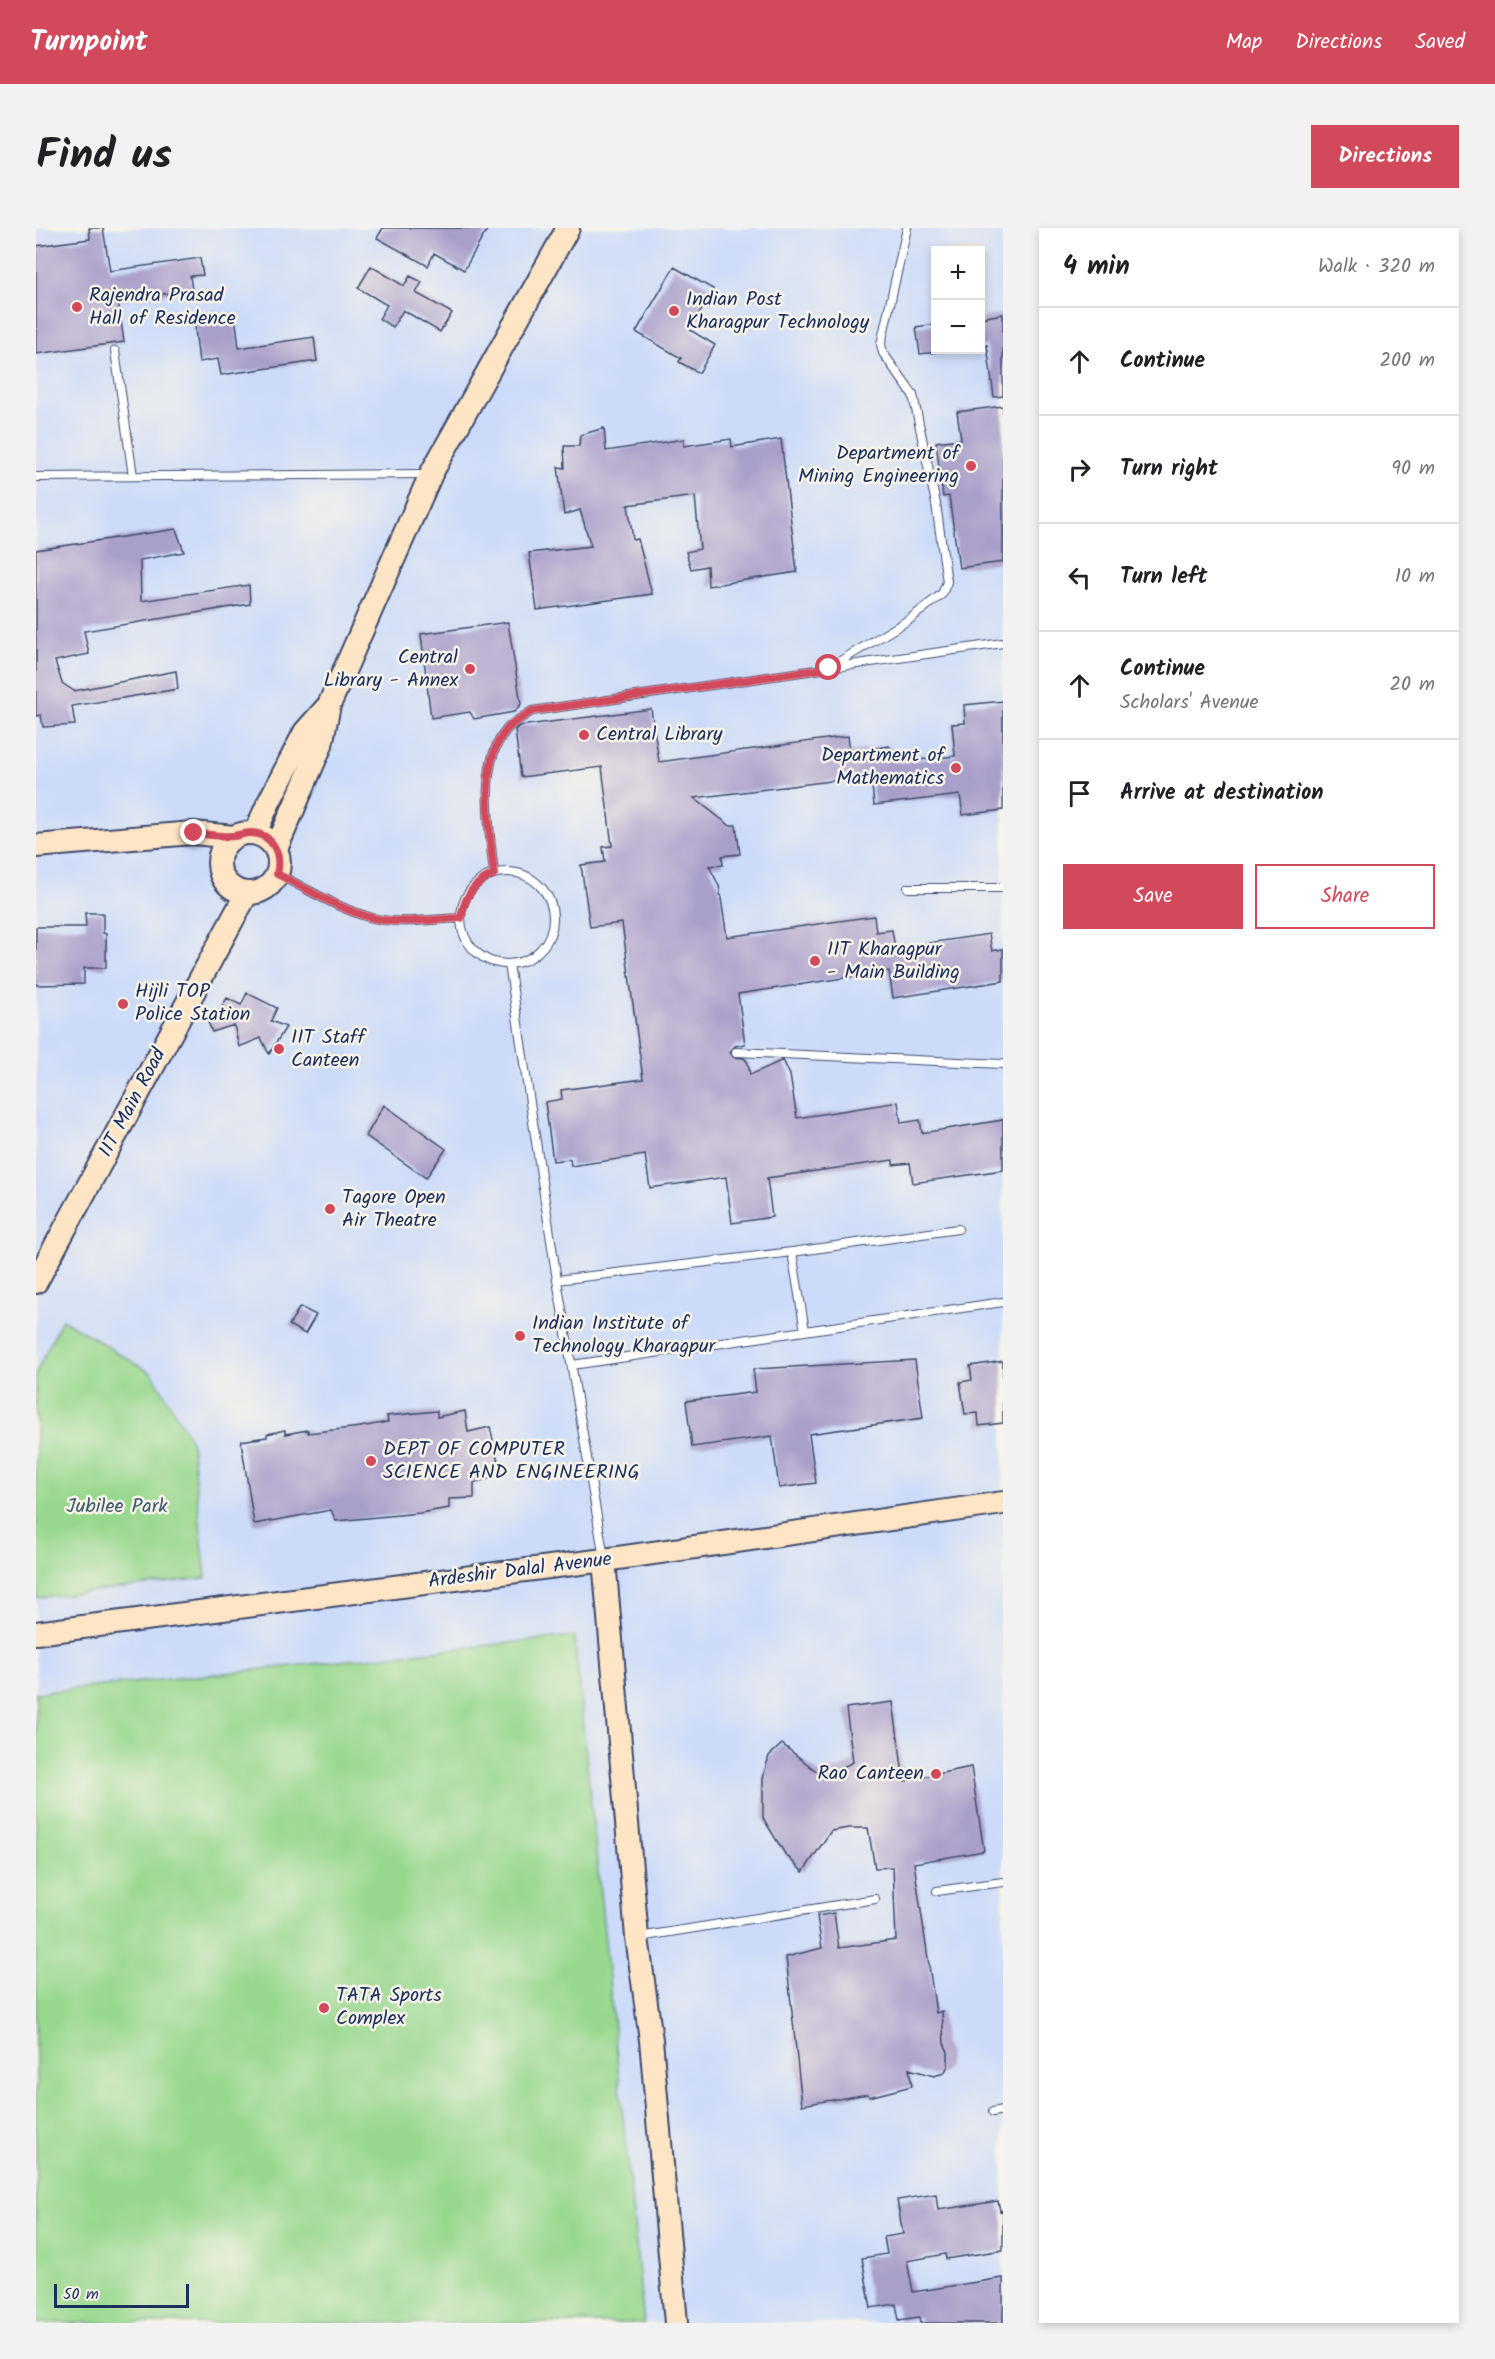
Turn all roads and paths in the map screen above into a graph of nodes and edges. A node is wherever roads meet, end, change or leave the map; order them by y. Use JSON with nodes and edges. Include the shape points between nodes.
{"nodes":[{"id":1,"x":568,"y":228,"type":"edge"},
{"id":2,"x":907,"y":228,"type":"edge"},
{"id":3,"x":115,"y":351,"type":"dead end"},
{"id":4,"x":431,"y":474,"type":"junction"},
{"id":5,"x":133,"y":476,"type":"junction"},
{"id":6,"x":36,"y":477,"type":"edge"},
{"id":7,"x":1003,"y":643,"type":"edge"},
{"id":8,"x":829,"y":668,"type":"junction"},
{"id":9,"x":329,"y":705,"type":"junction"},
{"id":10,"x":245,"y":835,"type":"junction"},
{"id":11,"x":36,"y":846,"type":"edge"},
{"id":12,"x":276,"y":849,"type":"junction"},
{"id":13,"x":277,"y":874,"type":"junction"},
{"id":14,"x":494,"y":874,"type":"junction"},
{"id":15,"x":908,"y":888,"type":"dead end"},
{"id":16,"x":1003,"y":888,"type":"edge"},
{"id":17,"x":247,"y":893,"type":"junction"},
{"id":18,"x":461,"y":918,"type":"junction"},
{"id":19,"x":509,"y":964,"type":"junction"},
{"id":20,"x":736,"y":1052,"type":"dead end"},
{"id":21,"x":1003,"y":1064,"type":"edge"},
{"id":22,"x":958,"y":1229,"type":"dead end"},
{"id":23,"x":792,"y":1252,"type":"junction"},
{"id":24,"x":557,"y":1280,"type":"junction"},
{"id":25,"x":36,"y":1282,"type":"edge"},
{"id":26,"x":1003,"y":1302,"type":"edge"},
{"id":27,"x":806,"y":1331,"type":"junction"},
{"id":28,"x":573,"y":1365,"type":"junction"},
{"id":29,"x":1003,"y":1503,"type":"edge"},
{"id":30,"x":604,"y":1560,"type":"junction"},
{"id":31,"x":36,"y":1633,"type":"edge"},
{"id":32,"x":1003,"y":1882,"type":"edge"},
{"id":33,"x":937,"y":1891,"type":"dead end"},
{"id":34,"x":875,"y":1899,"type":"dead end"},
{"id":35,"x":637,"y":1937,"type":"junction"},
{"id":36,"x":1003,"y":2110,"type":"edge"},
{"id":37,"x":993,"y":2112,"type":"dead end"},
{"id":38,"x":676,"y":2323,"type":"edge"}],
"edges":[{"from":1,"to":4,"type":"street"},
{"from":2,"to":8,"type":"lane","via":[[881,344],[883,353],[913,395],[936,504],[947,582],[942,594],[910,619]]},
{"from":3,"to":5,"type":"lane"},
{"from":4,"to":5,"type":"lane"},
{"from":4,"to":9,"type":"street"},
{"from":5,"to":6,"type":"lane"},
{"from":7,"to":8,"type":"lane"},
{"from":8,"to":14,"type":"lane","via":[[532,711],[509,727],[491,756],[488,806]]},
{"from":9,"to":10,"type":"street","via":[[305,732]]},
{"from":9,"to":12,"type":"street","via":[[321,745]]},
{"from":10,"to":11,"type":"street","via":[[194,833]]},
{"from":10,"to":12,"type":"street","via":[[264,836]]},
{"from":10,"to":17,"type":"street","via":[[221,851],[220,870],[230,886]]},
{"from":12,"to":13,"type":"street"},
{"from":13,"to":17,"type":"street","via":[[265,888]]},
{"from":13,"to":18,"type":"lane","via":[[375,919]]},
{"from":14,"to":18,"type":"lane","via":[[470,890]]},
{"from":14,"to":19,"type":"lane","via":[[524,875],[548,896],[553,910],[548,941],[525,961]]},
{"from":15,"to":16,"type":"lane"},
{"from":17,"to":25,"type":"street","name":"IIT Main Road"},
{"from":18,"to":19,"type":"lane","via":[[469,945],[480,956],[494,963]]},
{"from":19,"to":24,"type":"lane"},
{"from":20,"to":21,"type":"lane"},
{"from":22,"to":23,"type":"lane"},
{"from":23,"to":24,"type":"lane"},
{"from":23,"to":27,"type":"lane"},
{"from":24,"to":28,"type":"lane"},
{"from":26,"to":27,"type":"lane"},
{"from":27,"to":28,"type":"lane"},
{"from":28,"to":30,"type":"lane"},
{"from":29,"to":30,"type":"street","name":"Ardeshir Dalal Avenue"},
{"from":30,"to":31,"type":"street","name":"Ardeshir Dalal Avenue"},
{"from":30,"to":35,"type":"street"},
{"from":32,"to":33,"type":"lane"},
{"from":34,"to":35,"type":"lane"},
{"from":35,"to":38,"type":"street","via":[[651,2040]]},
{"from":36,"to":37,"type":"lane"}]}
